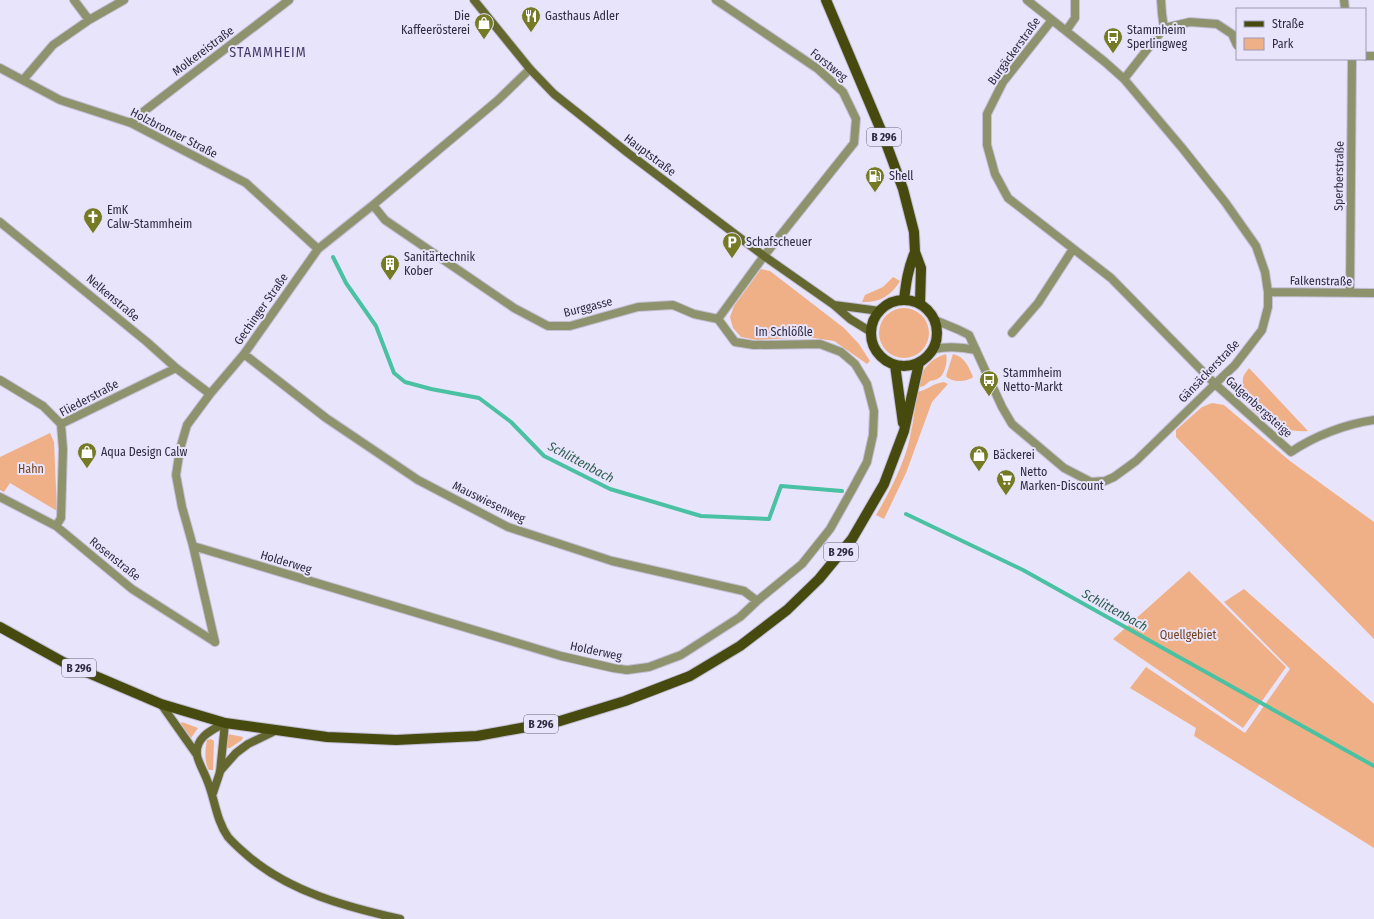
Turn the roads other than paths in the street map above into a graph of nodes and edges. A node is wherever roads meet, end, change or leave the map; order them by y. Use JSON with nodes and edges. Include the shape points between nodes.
{"nodes":[{"id":1,"x":74,"y":0,"type":"edge"},
{"id":2,"x":124,"y":0,"type":"edge"},
{"id":3,"x":289,"y":0,"type":"edge"},
{"id":4,"x":474,"y":0,"type":"edge"},
{"id":5,"x":716,"y":0,"type":"edge"},
{"id":6,"x":826,"y":0,"type":"edge"},
{"id":7,"x":1027,"y":0,"type":"edge"},
{"id":8,"x":1075,"y":0,"type":"edge"},
{"id":9,"x":1161,"y":0,"type":"edge"},
{"id":10,"x":89,"y":20,"type":"junction"},
{"id":11,"x":1052,"y":20,"type":"junction"},
{"id":12,"x":1164,"y":28,"type":"junction"},
{"id":13,"x":1066,"y":31,"type":"junction"},
{"id":14,"x":1236,"y":43,"type":"edge"},
{"id":15,"x":1352,"y":60,"type":"edge"},
{"id":16,"x":0,"y":68,"type":"edge"},
{"id":17,"x":530,"y":69,"type":"junction"},
{"id":18,"x":1124,"y":79,"type":"junction"},
{"id":19,"x":23,"y":80,"type":"junction"},
{"id":20,"x":131,"y":123,"type":"junction"},
{"id":21,"x":373,"y":205,"type":"junction"},
{"id":22,"x":0,"y":222,"type":"edge"},
{"id":23,"x":318,"y":249,"type":"junction"},
{"id":24,"x":1073,"y":249,"type":"junction"},
{"id":25,"x":915,"y":252,"type":"junction"},
{"id":26,"x":764,"y":256,"type":"junction"},
{"id":27,"x":1268,"y":292,"type":"junction"},
{"id":28,"x":1350,"y":293,"type":"junction"},
{"id":29,"x":1374,"y":293,"type":"edge"},
{"id":30,"x":904,"y":300,"type":"junction"},
{"id":31,"x":920,"y":304,"type":"junction"},
{"id":32,"x":834,"y":305,"type":"junction"},
{"id":33,"x":880,"y":311,"type":"junction"},
{"id":34,"x":718,"y":319,"type":"junction"},
{"id":35,"x":935,"y":320,"type":"junction"},
{"id":36,"x":871,"y":332,"type":"junction"},
{"id":37,"x":1012,"y":333,"type":"dead end"},
{"id":38,"x":934,"y":349,"type":"junction"},
{"id":39,"x":976,"y":350,"type":"junction"},
{"id":40,"x":244,"y":354,"type":"junction"},
{"id":41,"x":919,"y":363,"type":"junction"},
{"id":42,"x":855,"y":364,"type":"joint"},
{"id":43,"x":896,"y":365,"type":"junction"},
{"id":44,"x":176,"y":368,"type":"junction"},
{"id":45,"x":0,"y":380,"type":"edge"},
{"id":46,"x":1214,"y":384,"type":"junction"},
{"id":47,"x":210,"y":394,"type":"junction"},
{"id":48,"x":1374,"y":420,"type":"edge"},
{"id":49,"x":62,"y":424,"type":"junction"},
{"id":50,"x":904,"y":431,"type":"junction"},
{"id":51,"x":0,"y":498,"type":"edge"},
{"id":52,"x":56,"y":526,"type":"junction"},
{"id":53,"x":193,"y":546,"type":"junction"},
{"id":54,"x":757,"y":601,"type":"junction"},
{"id":55,"x":0,"y":627,"type":"edge"},
{"id":56,"x":215,"y":642,"type":"joint"},
{"id":57,"x":160,"y":704,"type":"junction"},
{"id":58,"x":225,"y":723,"type":"junction"},
{"id":59,"x":275,"y":731,"type":"junction"},
{"id":60,"x":197,"y":755,"type":"junction"},
{"id":61,"x":220,"y":772,"type":"junction"},
{"id":62,"x":213,"y":793,"type":"junction"},
{"id":63,"x":400,"y":919,"type":"edge"}],
"edges":[{"from":1,"to":10,"type":"street"},
{"from":2,"to":10,"type":"street"},
{"from":3,"to":20,"type":"street","name":"Molkereistraße"},
{"from":4,"to":17,"type":"street","name":"Hauptstraße"},
{"from":5,"to":26,"type":"street","name":"Forstweg","via":[[818,69],[843,92],[856,119],[854,143]]},
{"from":6,"to":25,"type":"main road","number":"B 296","via":[[903,189],[914,232]]},
{"from":7,"to":11,"type":"street","name":"Gänsäckerstraße"},
{"from":8,"to":13,"type":"street","via":[[1075,18]]},
{"from":9,"to":12,"type":"street"},
{"from":10,"to":19,"type":"street","via":[[53,45]]},
{"from":11,"to":13,"type":"street","name":"Gänsäckerstraße"},
{"from":11,"to":24,"type":"street","name":"Burgäckerstraße","via":[[1003,82],[987,114],[987,145],[995,174],[1008,198]]},
{"from":12,"to":14,"type":"street","via":[[1190,22],[1217,24],[1232,34]]},
{"from":12,"to":18,"type":"street"},
{"from":13,"to":18,"type":"street","name":"Gänsäckerstraße"},
{"from":15,"to":28,"type":"street","name":"Sperberstraße"},
{"from":16,"to":19,"type":"street","name":"Holzbronner Straße"},
{"from":17,"to":21,"type":"street","name":"Gechinger Straße","via":[[498,100]]},
{"from":17,"to":26,"type":"street","name":"Hauptstraße","via":[[554,94]]},
{"from":18,"to":27,"type":"street","name":"Gänsäckerstraße","via":[[1225,202],[1256,246],[1265,272]]},
{"from":19,"to":20,"type":"street","name":"Holzbronner Straße","via":[[60,100]]},
{"from":20,"to":23,"type":"street","name":"Holzbronner Straße","via":[[246,183]]},
{"from":21,"to":23,"type":"street","name":"Gechinger Straße"},
{"from":21,"to":34,"type":"street","name":"Burggasse","via":[[385,220],[514,308],[548,326],[570,326],[638,306],[673,305],[694,314]]},
{"from":22,"to":44,"type":"street","name":"Nelkenstraße","via":[[136,332]]},
{"from":23,"to":40,"type":"street","name":"Gechinger Straße"},
{"from":24,"to":37,"type":"street","via":[[1038,303]]},
{"from":24,"to":46,"type":"street","name":"Burgäckerstraße","via":[[1111,278]]},
{"from":25,"to":30,"type":"main road","number":"B 296","via":[[906,278]]},
{"from":25,"to":31,"type":"main road","number":"B 296","via":[[920,268]]},
{"from":26,"to":32,"type":"street","name":"Hauptstraße"},
{"from":26,"to":34,"type":"street"},
{"from":27,"to":28,"type":"street","name":"Falkenstraße"},
{"from":27,"to":46,"type":"street","name":"Gänsäckerstraße","via":[[1268,307],[1262,330],[1235,365]]},
{"from":28,"to":29,"type":"street","name":"Falkenstraße"},
{"from":30,"to":31,"type":"main road"},
{"from":30,"to":33,"type":"main road","via":[[895,301]]},
{"from":31,"to":35,"type":"main road"},
{"from":32,"to":33,"type":"street","name":"Hauptstraße"},
{"from":32,"to":36,"type":"street","name":"Hauptstraße"},
{"from":33,"to":36,"type":"main road","via":[[875,317]]},
{"from":34,"to":42,"type":"street","name":"Im Schlößle","via":[[735,342],[754,345],[820,344],[841,352]]},
{"from":35,"to":38,"type":"main road","via":[[937,339]]},
{"from":35,"to":39,"type":"street","name":"Gänsäckerstraße","via":[[969,335]]},
{"from":36,"to":43,"type":"main road","via":[[878,353]]},
{"from":38,"to":39,"type":"street","via":[[953,347]]},
{"from":38,"to":41,"type":"main road"},
{"from":39,"to":46,"type":"street","name":"Gänsäckerstraße","via":[[1012,424],[1064,468],[1091,482],[1114,477],[1136,461]]},
{"from":40,"to":47,"type":"street","name":"Gechinger Straße"},
{"from":40,"to":54,"type":"street","name":"Mauswiesenweg","via":[[326,418],[418,480],[508,527],[612,561],[744,591]]},
{"from":41,"to":43,"type":"main road","via":[[911,366]]},
{"from":41,"to":50,"type":"main road","number":"B 296"},
{"from":42,"to":54,"type":"street","name":"Holderweg","via":[[867,384],[874,411],[873,435],[867,462],[830,529],[802,564]]},
{"from":43,"to":50,"type":"main road","number":"B 296"},
{"from":44,"to":47,"type":"street","name":"Nelkenstraße"},
{"from":44,"to":49,"type":"street","name":"Fliederstraße"},
{"from":45,"to":49,"type":"street","via":[[43,406]]},
{"from":46,"to":48,"type":"street","name":"Galgenbergsteige","via":[[1291,452],[1305,443],[1356,422]]},
{"from":47,"to":53,"type":"street","name":"Gechinger Straße","via":[[187,425],[176,475]]},
{"from":49,"to":52,"type":"street","name":"Fliederstraße","via":[[61,518]]},
{"from":50,"to":59,"type":"main road","number":"B 296","via":[[884,484],[852,539],[819,579],[787,610],[740,646],[690,676],[625,701],[560,721],[477,736],[396,740],[327,737]]},
{"from":51,"to":52,"type":"street","name":"Rosenstraße"},
{"from":52,"to":56,"type":"street","name":"Rosenstraße","via":[[132,589]]},
{"from":53,"to":54,"type":"street","name":"Holderweg","via":[[561,656],[627,670],[649,667],[681,655],[740,617]]},
{"from":53,"to":56,"type":"street","name":"Gechinger Straße"},
{"from":55,"to":57,"type":"main road","number":"B 296","via":[[65,662]]},
{"from":57,"to":58,"type":"main road","number":"B 296"},
{"from":57,"to":60,"type":"street"},
{"from":58,"to":59,"type":"main road","number":"B 296"},
{"from":58,"to":60,"type":"street","via":[[203,737]]},
{"from":58,"to":61,"type":"street"},
{"from":59,"to":61,"type":"street","via":[[248,744],[236,753]]},
{"from":60,"to":62,"type":"street"},
{"from":61,"to":62,"type":"street"},
{"from":62,"to":63,"type":"street","via":[[218,817],[228,836],[256,863],[290,883],[330,900]]}]}
